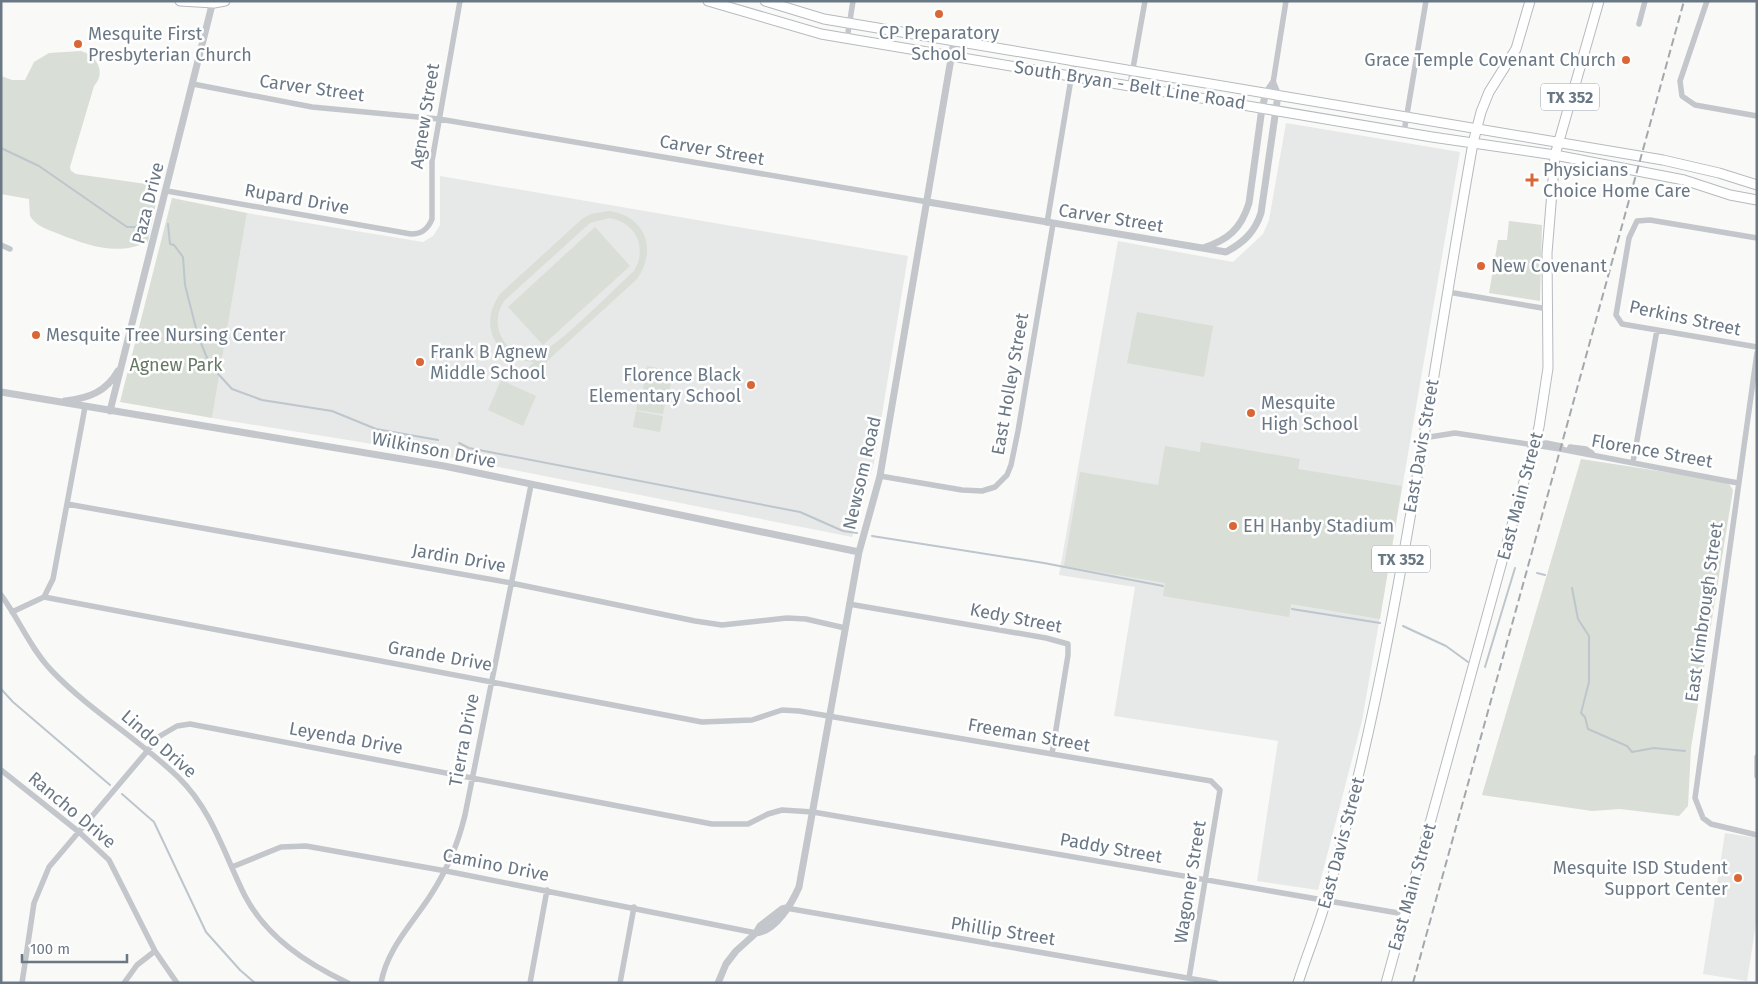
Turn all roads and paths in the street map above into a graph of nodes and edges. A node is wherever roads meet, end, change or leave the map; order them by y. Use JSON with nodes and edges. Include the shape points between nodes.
{"nodes":[{"id":1,"x":180,"y":1,"type":"edge"},
{"id":2,"x":225,"y":1,"type":"edge"},
{"id":3,"x":460,"y":1,"type":"edge"},
{"id":4,"x":708,"y":1,"type":"edge"},
{"id":5,"x":765,"y":1,"type":"edge"},
{"id":6,"x":853,"y":1,"type":"edge"},
{"id":7,"x":1145,"y":1,"type":"edge"},
{"id":8,"x":1286,"y":1,"type":"edge"},
{"id":9,"x":1426,"y":1,"type":"edge"},
{"id":10,"x":1530,"y":1,"type":"edge"},
{"id":11,"x":1599,"y":1,"type":"edge"},
{"id":12,"x":1645,"y":1,"type":"edge"},
{"id":13,"x":1707,"y":1,"type":"edge"},
{"id":14,"x":214,"y":2,"type":"edge"},
{"id":15,"x":850,"y":23,"type":"junction"},
{"id":16,"x":1639,"y":24,"type":"dead end"},
{"id":17,"x":847,"y":39,"type":"junction"},
{"id":18,"x":954,"y":41,"type":"junction"},
{"id":19,"x":1022,"y":52,"type":"junction"},
{"id":20,"x":951,"y":56,"type":"junction"},
{"id":21,"x":1074,"y":61,"type":"junction"},
{"id":22,"x":1020,"y":67,"type":"junction"},
{"id":23,"x":1133,"y":70,"type":"junction"},
{"id":24,"x":1072,"y":76,"type":"junction"},
{"id":25,"x":1206,"y":83,"type":"junction"},
{"id":26,"x":1273,"y":83,"type":"junction"},
{"id":27,"x":193,"y":84,"type":"junction"},
{"id":28,"x":1130,"y":85,"type":"junction"},
{"id":29,"x":1266,"y":93,"type":"junction"},
{"id":30,"x":1278,"y":95,"type":"junction"},
{"id":31,"x":1203,"y":98,"type":"junction"},
{"id":32,"x":1262,"y":108,"type":"junction"},
{"id":33,"x":1275,"y":110,"type":"junction"},
{"id":34,"x":1407,"y":116,"type":"junction"},
{"id":35,"x":1757,"y":116,"type":"edge"},
{"id":36,"x":439,"y":119,"type":"junction"},
{"id":37,"x":1476,"y":129,"type":"junction"},
{"id":38,"x":1404,"y":132,"type":"junction"},
{"id":39,"x":1472,"y":143,"type":"junction"},
{"id":40,"x":1557,"y":143,"type":"junction"},
{"id":41,"x":1555,"y":156,"type":"junction"},
{"id":42,"x":1757,"y":185,"type":"edge"},
{"id":43,"x":167,"y":191,"type":"junction"},
{"id":44,"x":1757,"y":200,"type":"edge"},
{"id":45,"x":928,"y":202,"type":"junction"},
{"id":46,"x":1050,"y":223,"type":"junction"},
{"id":47,"x":422,"y":232,"type":"joint"},
{"id":48,"x":1757,"y":238,"type":"edge"},
{"id":49,"x":1,"y":245,"type":"edge"},
{"id":50,"x":1200,"y":248,"type":"junction"},
{"id":51,"x":10,"y":250,"type":"dead end"},
{"id":52,"x":1448,"y":292,"type":"junction"},
{"id":53,"x":1548,"y":309,"type":"junction"},
{"id":54,"x":1657,"y":330,"type":"junction"},
{"id":55,"x":1757,"y":348,"type":"edge"},
{"id":56,"x":1757,"y":353,"type":"edge"},
{"id":57,"x":122,"y":364,"type":"junction"},
{"id":58,"x":1755,"y":383,"type":"edge"},
{"id":59,"x":1,"y":392,"type":"edge"},
{"id":60,"x":57,"y":402,"type":"junction"},
{"id":61,"x":85,"y":407,"type":"junction"},
{"id":62,"x":110,"y":411,"type":"junction"},
{"id":63,"x":1423,"y":438,"type":"junction"},
{"id":64,"x":1534,"y":447,"type":"junction"},
{"id":65,"x":1596,"y":456,"type":"junction"},
{"id":66,"x":1633,"y":462,"type":"junction"},
{"id":67,"x":880,"y":476,"type":"junction"},
{"id":68,"x":1738,"y":482,"type":"junction"},
{"id":69,"x":531,"y":485,"type":"junction"},
{"id":70,"x":67,"y":504,"type":"junction"},
{"id":71,"x":859,"y":552,"type":"junction"},
{"id":72,"x":511,"y":583,"type":"junction"},
{"id":73,"x":1,"y":595,"type":"edge"},
{"id":74,"x":44,"y":597,"type":"junction"},
{"id":75,"x":849,"y":604,"type":"junction"},
{"id":76,"x":12,"y":612,"type":"junction"},
{"id":77,"x":845,"y":628,"type":"junction"},
{"id":78,"x":491,"y":681,"type":"junction"},
{"id":79,"x":830,"y":716,"type":"junction"},
{"id":80,"x":147,"y":751,"type":"junction"},
{"id":81,"x":1052,"y":754,"type":"junction"},
{"id":82,"x":1757,"y":757,"type":"edge"},
{"id":83,"x":1,"y":770,"type":"edge"},
{"id":84,"x":472,"y":776,"type":"junction"},
{"id":85,"x":1757,"y":776,"type":"edge"},
{"id":86,"x":1220,"y":790,"type":"joint"},
{"id":87,"x":813,"y":812,"type":"junction"},
{"id":88,"x":79,"y":832,"type":"junction"},
{"id":89,"x":1757,"y":834,"type":"edge"},
{"id":90,"x":232,"y":866,"type":"junction"},
{"id":91,"x":446,"y":871,"type":"junction"},
{"id":92,"x":1206,"y":879,"type":"junction"},
{"id":93,"x":547,"y":890,"type":"junction"},
{"id":94,"x":1326,"y":900,"type":"junction"},
{"id":95,"x":634,"y":907,"type":"junction"},
{"id":96,"x":786,"y":908,"type":"junction"},
{"id":97,"x":1404,"y":914,"type":"junction"},
{"id":98,"x":756,"y":933,"type":"junction"},
{"id":99,"x":155,"y":951,"type":"junction"},
{"id":100,"x":1189,"y":978,"type":"junction"},
{"id":101,"x":22,"y":983,"type":"edge"},
{"id":102,"x":124,"y":983,"type":"edge"},
{"id":103,"x":176,"y":983,"type":"edge"},
{"id":104,"x":348,"y":983,"type":"edge"},
{"id":105,"x":381,"y":983,"type":"edge"},
{"id":106,"x":530,"y":983,"type":"edge"},
{"id":107,"x":620,"y":983,"type":"edge"},
{"id":108,"x":718,"y":983,"type":"edge"},
{"id":109,"x":1216,"y":983,"type":"edge"},
{"id":110,"x":1298,"y":983,"type":"edge"},
{"id":111,"x":1386,"y":983,"type":"edge"}],
"edges":[{"from":1,"to":14,"type":"main road"},
{"from":2,"to":14,"type":"main road"},
{"from":3,"to":36,"type":"street","name":"Agnew Street"},
{"from":4,"to":17,"type":"main road","name":"South Bryan - Belt Line Road"},
{"from":5,"to":15,"type":"main road","name":"South Bryan - Belt Line Road","via":[[805,15]]},
{"from":6,"to":15,"type":"street"},
{"from":7,"to":23,"type":"street"},
{"from":8,"to":26,"type":"street"},
{"from":9,"to":34,"type":"street"},
{"from":10,"to":37,"type":"main road","name":"East Davis Street","number":"TX 352","via":[[1516,49],[1489,92]]},
{"from":11,"to":40,"type":"main road","name":"East Main Street","number":"TX 352"},
{"from":12,"to":16,"type":"street"},
{"from":13,"to":35,"type":"street","via":[[1680,81],[1682,96],[1695,105]]},
{"from":14,"to":27,"type":"street","name":"Paza Drive"},
{"from":15,"to":17,"type":"street"},
{"from":15,"to":18,"type":"main road","name":"South Bryan - Belt Line Road"},
{"from":17,"to":20,"type":"main road","name":"South Bryan - Belt Line Road"},
{"from":18,"to":19,"type":"main road","name":"South Bryan - Belt Line Road"},
{"from":18,"to":20,"type":"street","name":"Newsom Road"},
{"from":19,"to":21,"type":"main road","name":"South Bryan - Belt Line Road"},
{"from":19,"to":22,"type":"main road"},
{"from":20,"to":22,"type":"main road","name":"South Bryan - Belt Line Road"},
{"from":20,"to":45,"type":"street","name":"Newsom Road"},
{"from":21,"to":23,"type":"main road","name":"South Bryan - Belt Line Road"},
{"from":21,"to":24,"type":"street","name":"East Holley Street"},
{"from":22,"to":24,"type":"main road","name":"South Bryan - Belt Line Road"},
{"from":23,"to":25,"type":"main road","name":"South Bryan - Belt Line Road"},
{"from":23,"to":28,"type":"street"},
{"from":24,"to":28,"type":"main road","name":"South Bryan - Belt Line Road"},
{"from":24,"to":46,"type":"street","name":"East Holley Street"},
{"from":25,"to":29,"type":"main road","name":"South Bryan - Belt Line Road"},
{"from":25,"to":31,"type":"main road"},
{"from":26,"to":29,"type":"street"},
{"from":26,"to":30,"type":"street"},
{"from":27,"to":36,"type":"street","name":"Carver Street","via":[[312,107]]},
{"from":27,"to":43,"type":"street","name":"Paza Drive"},
{"from":28,"to":31,"type":"main road","name":"South Bryan - Belt Line Road"},
{"from":29,"to":30,"type":"main road","name":"South Bryan - Belt Line Road"},
{"from":29,"to":32,"type":"street"},
{"from":30,"to":33,"type":"street"},
{"from":30,"to":34,"type":"main road","name":"South Bryan - Belt Line Road"},
{"from":31,"to":32,"type":"main road","name":"South Bryan - Belt Line Road"},
{"from":32,"to":33,"type":"main road","name":"South Bryan - Belt Line Road"},
{"from":32,"to":50,"type":"street","via":[[1246,213],[1222,242]]},
{"from":33,"to":38,"type":"main road","name":"South Bryan - Belt Line Road"},
{"from":33,"to":50,"type":"street","name":"Carver Street","via":[[1257,225],[1239,245],[1226,252]]},
{"from":34,"to":37,"type":"main road","name":"South Bryan - Belt Line Road"},
{"from":34,"to":38,"type":"street"},
{"from":36,"to":45,"type":"street","name":"Carver Street"},
{"from":36,"to":47,"type":"street","name":"Agnew Street","via":[[431,169],[433,216]]},
{"from":37,"to":39,"type":"main road","name":"East Davis Street","number":"TX 352"},
{"from":37,"to":40,"type":"main road","name":"South Bryan - Belt Line Road"},
{"from":38,"to":39,"type":"main road","name":"South Bryan - Belt Line Road"},
{"from":39,"to":41,"type":"main road","name":"South Bryan - Belt Line Road"},
{"from":39,"to":52,"type":"main road","name":"East Davis Street","number":"TX 352"},
{"from":40,"to":41,"type":"main road","name":"East Main Street","number":"TX 352"},
{"from":40,"to":42,"type":"main road","name":"South Bryan - Belt Line Road","via":[[1663,160]]},
{"from":41,"to":44,"type":"main road","name":"South Bryan - Belt Line Road","via":[[1684,180]]},
{"from":41,"to":53,"type":"main road","name":"East Main Street","number":"TX 352","via":[[1547,253]]},
{"from":43,"to":47,"type":"street","name":"Rupard Drive","via":[[411,234]]},
{"from":43,"to":57,"type":"street","name":"Paza Drive"},
{"from":45,"to":46,"type":"street","name":"Carver Street"},
{"from":45,"to":67,"type":"street","name":"Newsom Road"},
{"from":46,"to":50,"type":"street","name":"Carver Street"},
{"from":46,"to":67,"type":"street","name":"East Holley Street","via":[[1016,439],[1007,475],[982,491]]},
{"from":48,"to":54,"type":"street","name":"Perkins Street","via":[[1650,220],[1637,221],[1629,238],[1616,315],[1622,324]]},
{"from":49,"to":51,"type":"street"},
{"from":52,"to":53,"type":"street"},
{"from":52,"to":63,"type":"main road","name":"East Davis Street","number":"TX 352"},
{"from":53,"to":64,"type":"main road","name":"East Main Street","number":"TX 352","via":[[1548,368]]},
{"from":54,"to":55,"type":"street","name":"Perkins Street"},
{"from":54,"to":66,"type":"street"},
{"from":56,"to":58,"type":"street","name":"East Kimbrough Street"},
{"from":57,"to":60,"type":"street","via":[[103,391]]},
{"from":57,"to":62,"type":"street","name":"Paza Drive"},
{"from":58,"to":68,"type":"street","name":"East Kimbrough Street"},
{"from":59,"to":60,"type":"street","name":"Wilkinson Drive"},
{"from":60,"to":61,"type":"street","name":"Wilkinson Drive"},
{"from":61,"to":62,"type":"street","name":"Wilkinson Drive"},
{"from":61,"to":70,"type":"street"},
{"from":62,"to":69,"type":"street","name":"Wilkinson Drive","via":[[444,466]]},
{"from":63,"to":64,"type":"street","via":[[1455,433]]},
{"from":63,"to":94,"type":"main road","name":"East Davis Street","number":"TX 352","via":[[1363,758]]},
{"from":64,"to":65,"type":"street","name":"Florence Street"},
{"from":64,"to":65,"type":"street","via":[[1546,443],[1586,449]]},
{"from":64,"to":97,"type":"main road","name":"East Main Street","number":"TX 352"},
{"from":65,"to":66,"type":"street","name":"Florence Street"},
{"from":66,"to":68,"type":"street","name":"Florence Street"},
{"from":67,"to":71,"type":"street","name":"Newsom Road"},
{"from":68,"to":89,"type":"street","name":"East Kimbrough Street","via":[[1695,798],[1703,818],[1712,824]]},
{"from":69,"to":71,"type":"street","name":"Wilkinson Drive"},
{"from":69,"to":72,"type":"street","name":"Tierra Drive"},
{"from":70,"to":72,"type":"street","name":"Jardin Drive"},
{"from":70,"to":74,"type":"street","via":[[52,580]]},
{"from":71,"to":75,"type":"street","name":"Newsom Road"},
{"from":72,"to":77,"type":"street","name":"Jardin Drive","via":[[722,625],[797,619]]},
{"from":72,"to":78,"type":"street","name":"Tierra Drive"},
{"from":73,"to":76,"type":"street","name":"Lindo Drive"},
{"from":74,"to":76,"type":"street"},
{"from":74,"to":78,"type":"street","name":"Grande Drive"},
{"from":75,"to":77,"type":"street","name":"Newsom Road"},
{"from":75,"to":81,"type":"street","name":"Kedy Street","via":[[1068,644]]},
{"from":76,"to":80,"type":"street","name":"Lindo Drive","via":[[50,669],[73,692]]},
{"from":77,"to":79,"type":"street","name":"Newsom Road"},
{"from":78,"to":79,"type":"street","name":"Grande Drive","via":[[702,722],[752,720],[782,710]]},
{"from":78,"to":84,"type":"street","name":"Tierra Drive"},
{"from":79,"to":81,"type":"street","name":"Freeman Street"},
{"from":79,"to":87,"type":"street","name":"Newsom Road"},
{"from":80,"to":84,"type":"street","name":"Leyenda Drive","via":[[168,730],[190,724]]},
{"from":80,"to":88,"type":"street","name":"Leyenda Drive"},
{"from":80,"to":90,"type":"street","name":"Lindo Drive","via":[[179,778],[195,797]]},
{"from":81,"to":86,"type":"street","name":"Freeman Street","via":[[1211,781]]},
{"from":82,"to":85,"type":"street"},
{"from":83,"to":88,"type":"street","name":"Rancho Drive"},
{"from":84,"to":87,"type":"street","name":"Leyenda Drive","via":[[712,824],[748,824],[782,810]]},
{"from":84,"to":91,"type":"street","name":"Tierra Drive","via":[[456,849]]},
{"from":86,"to":92,"type":"street","name":"Wagoner Street"},
{"from":87,"to":92,"type":"street","name":"Paddy Street"},
{"from":87,"to":96,"type":"street","name":"Newsom Road","via":[[799,887]]},
{"from":88,"to":99,"type":"street","name":"Rancho Drive","via":[[109,860]]},
{"from":88,"to":101,"type":"street","name":"Leyenda Drive","via":[[40,885]]},
{"from":90,"to":91,"type":"street","name":"Camino Drive","via":[[281,847],[306,846]]},
{"from":90,"to":104,"type":"street","name":"Lindo Drive","via":[[246,899],[286,946],[309,963]]},
{"from":91,"to":93,"type":"street","name":"Camino Drive"},
{"from":91,"to":105,"type":"street","name":"Tierra Drive","via":[[394,946]]},
{"from":92,"to":94,"type":"street","name":"Paddy Street"},
{"from":92,"to":100,"type":"street","name":"Wagoner Street"},
{"from":93,"to":95,"type":"street","name":"Camino Drive"},
{"from":93,"to":106,"type":"street"},
{"from":94,"to":97,"type":"street","name":"Paddy Street"},
{"from":94,"to":110,"type":"main road","name":"East Davis Street","number":"TX 352"},
{"from":95,"to":98,"type":"street","name":"Camino Drive"},
{"from":95,"to":107,"type":"street"},
{"from":96,"to":98,"type":"street","name":"Newsom Road","via":[[781,917],[763,932]]},
{"from":96,"to":100,"type":"street","name":"Phillip Street"},
{"from":97,"to":111,"type":"main road","name":"East Main Street","number":"TX 352"},
{"from":98,"to":108,"type":"street","name":"Newsom Road","via":[[726,964]]},
{"from":99,"to":102,"type":"street","via":[[136,965]]},
{"from":99,"to":103,"type":"street","name":"Rancho Drive"},
{"from":100,"to":109,"type":"street","name":"Phillip Street"}]}
